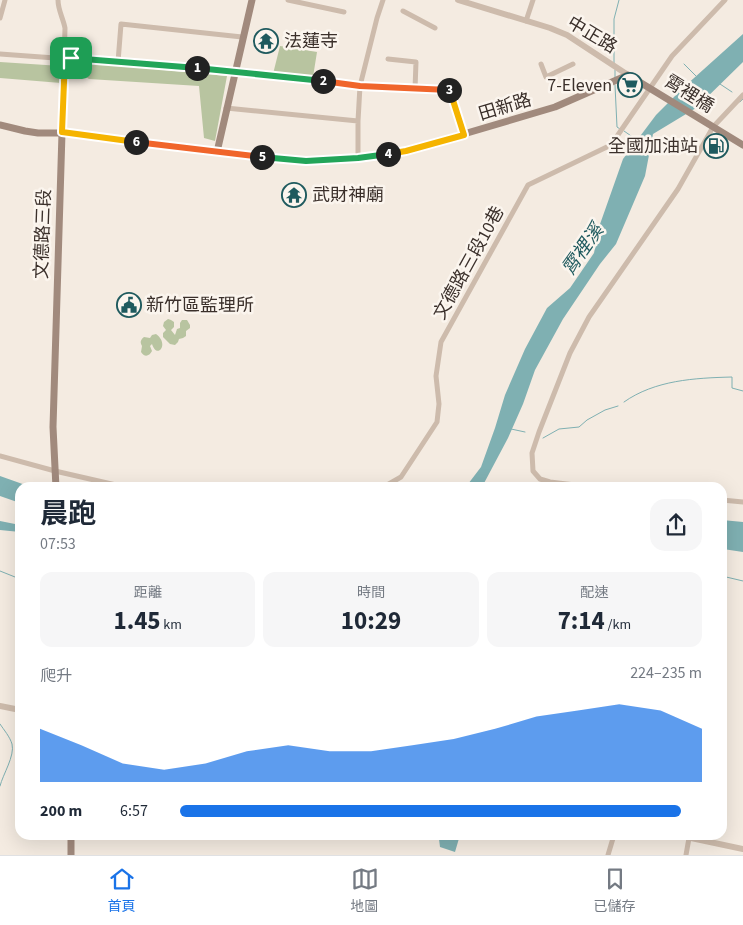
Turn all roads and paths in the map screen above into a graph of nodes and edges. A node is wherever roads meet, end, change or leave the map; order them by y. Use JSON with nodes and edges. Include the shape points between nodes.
{"nodes":[{"id":1,"x":5,"y":0,"type":"edge"},
{"id":2,"x":58,"y":0,"type":"edge"},
{"id":3,"x":252,"y":0,"type":"edge"},
{"id":4,"x":288,"y":0,"type":"edge"},
{"id":5,"x":382,"y":0,"type":"edge"},
{"id":6,"x":458,"y":0,"type":"edge"},
{"id":7,"x":532,"y":0,"type":"edge"},
{"id":8,"x":726,"y":0,"type":"edge"},
{"id":9,"x":403,"y":11,"type":"dead end"},
{"id":10,"x":344,"y":12,"type":"dead end"},
{"id":11,"x":0,"y":17,"type":"edge"},
{"id":12,"x":526,"y":20,"type":"junction"},
{"id":13,"x":435,"y":28,"type":"dead end"},
{"id":14,"x":242,"y":37,"type":"junction"},
{"id":15,"x":0,"y":54,"type":"edge"},
{"id":16,"x":65,"y":58,"type":"junction"},
{"id":17,"x":388,"y":59,"type":"dead end"},
{"id":18,"x":118,"y":62,"type":"junction"},
{"id":19,"x":541,"y":64,"type":"dead end"},
{"id":20,"x":573,"y":64,"type":"dead end"},
{"id":21,"x":234,"y":71,"type":"junction"},
{"id":22,"x":628,"y":75,"type":"junction"},
{"id":23,"x":360,"y":86,"type":"junction"},
{"id":24,"x":415,"y":88,"type":"junction"},
{"id":25,"x":650,"y":88,"type":"junction"},
{"id":26,"x":743,"y":94,"type":"edge"},
{"id":27,"x":226,"y":108,"type":"junction"},
{"id":28,"x":358,"y":120,"type":"junction"},
{"id":29,"x":0,"y":125,"type":"edge"},
{"id":30,"x":713,"y":127,"type":"junction"},
{"id":31,"x":62,"y":132,"type":"junction"},
{"id":32,"x":464,"y":135,"type":"junction"},
{"id":33,"x":743,"y":145,"type":"edge"},
{"id":34,"x":216,"y":152,"type":"junction"},
{"id":35,"x":358,"y":158,"type":"junction"},
{"id":36,"x":0,"y":456,"type":"edge"},
{"id":37,"x":55,"y":471,"type":"junction"},
{"id":38,"x":56,"y":482,"type":"edge"},
{"id":39,"x":103,"y":482,"type":"edge"},
{"id":40,"x":392,"y":482,"type":"edge"},
{"id":41,"x":550,"y":482,"type":"edge"},
{"id":42,"x":727,"y":500,"type":"edge"},
{"id":43,"x":743,"y":502,"type":"edge"},
{"id":44,"x":0,"y":706,"type":"edge"},
{"id":45,"x":15,"y":709,"type":"edge"},
{"id":46,"x":71,"y":840,"type":"edge"},
{"id":47,"x":612,"y":840,"type":"edge"},
{"id":48,"x":689,"y":840,"type":"edge"},
{"id":49,"x":699,"y":840,"type":"edge"},
{"id":50,"x":743,"y":849,"type":"edge"},
{"id":51,"x":71,"y":855,"type":"edge"},
{"id":52,"x":608,"y":855,"type":"edge"},
{"id":53,"x":686,"y":855,"type":"edge"}],
"edges":[{"from":1,"to":11,"type":"street"},
{"from":2,"to":16,"type":"street","name":"文德路三段","via":[[65,28]]},
{"from":3,"to":14,"type":"main road"},
{"from":4,"to":10,"type":"street"},
{"from":5,"to":23,"type":"street"},
{"from":6,"to":12,"type":"street","name":"中正路"},
{"from":7,"to":12,"type":"street"},
{"from":8,"to":25,"type":"street","name":"文德路三段10巷","via":[[672,56]]},
{"from":9,"to":13,"type":"street"},
{"from":12,"to":22,"type":"street","name":"中正路","via":[[567,35]]},
{"from":14,"to":18,"type":"street","via":[[121,24]]},
{"from":14,"to":21,"type":"main road"},
{"from":15,"to":16,"type":"street"},
{"from":16,"to":18,"type":"street"},
{"from":16,"to":31,"type":"street","name":"文德路三段"},
{"from":17,"to":24,"type":"street","via":[[416,62]]},
{"from":18,"to":21,"type":"street"},
{"from":19,"to":20,"type":"street","via":[[546,77]]},
{"from":21,"to":23,"type":"street"},
{"from":21,"to":27,"type":"main road"},
{"from":22,"to":25,"type":"main road","name":"中正路"},
{"from":22,"to":32,"type":"main road","name":"田新路","via":[[555,108]]},
{"from":23,"to":24,"type":"street"},
{"from":23,"to":28,"type":"street"},
{"from":24,"to":32,"type":"street","via":[[450,90]]},
{"from":25,"to":30,"type":"main road","name":"霄裡橋"},
{"from":25,"to":40,"type":"street","name":"文德路三段10巷","via":[[611,145],[528,185],[441,342],[436,376],[437,422],[401,476]]},
{"from":26,"to":30,"type":"street"},
{"from":27,"to":28,"type":"street"},
{"from":27,"to":34,"type":"main road"},
{"from":28,"to":35,"type":"street"},
{"from":29,"to":31,"type":"main road","name":"田新路","via":[[24,131]]},
{"from":30,"to":33,"type":"main road","name":"霄裡橋"},
{"from":30,"to":41,"type":"street","via":[[678,189],[589,317],[570,353],[532,453],[533,471],[540,479]]},
{"from":31,"to":34,"type":"main road","name":"田新路"},
{"from":31,"to":37,"type":"main road","name":"文德路三段","via":[[53,426]]},
{"from":32,"to":35,"type":"main road","name":"田新路","via":[[406,151]]},
{"from":34,"to":35,"type":"main road","name":"田新路","via":[[306,161]]},
{"from":36,"to":37,"type":"street"},
{"from":37,"to":38,"type":"main road","name":"文德路三段"},
{"from":37,"to":39,"type":"street"},
{"from":42,"to":43,"type":"street"},
{"from":44,"to":45,"type":"street"},
{"from":46,"to":51,"type":"main road"},
{"from":47,"to":52,"type":"street"},
{"from":48,"to":53,"type":"street"},
{"from":49,"to":50,"type":"street"}]}
